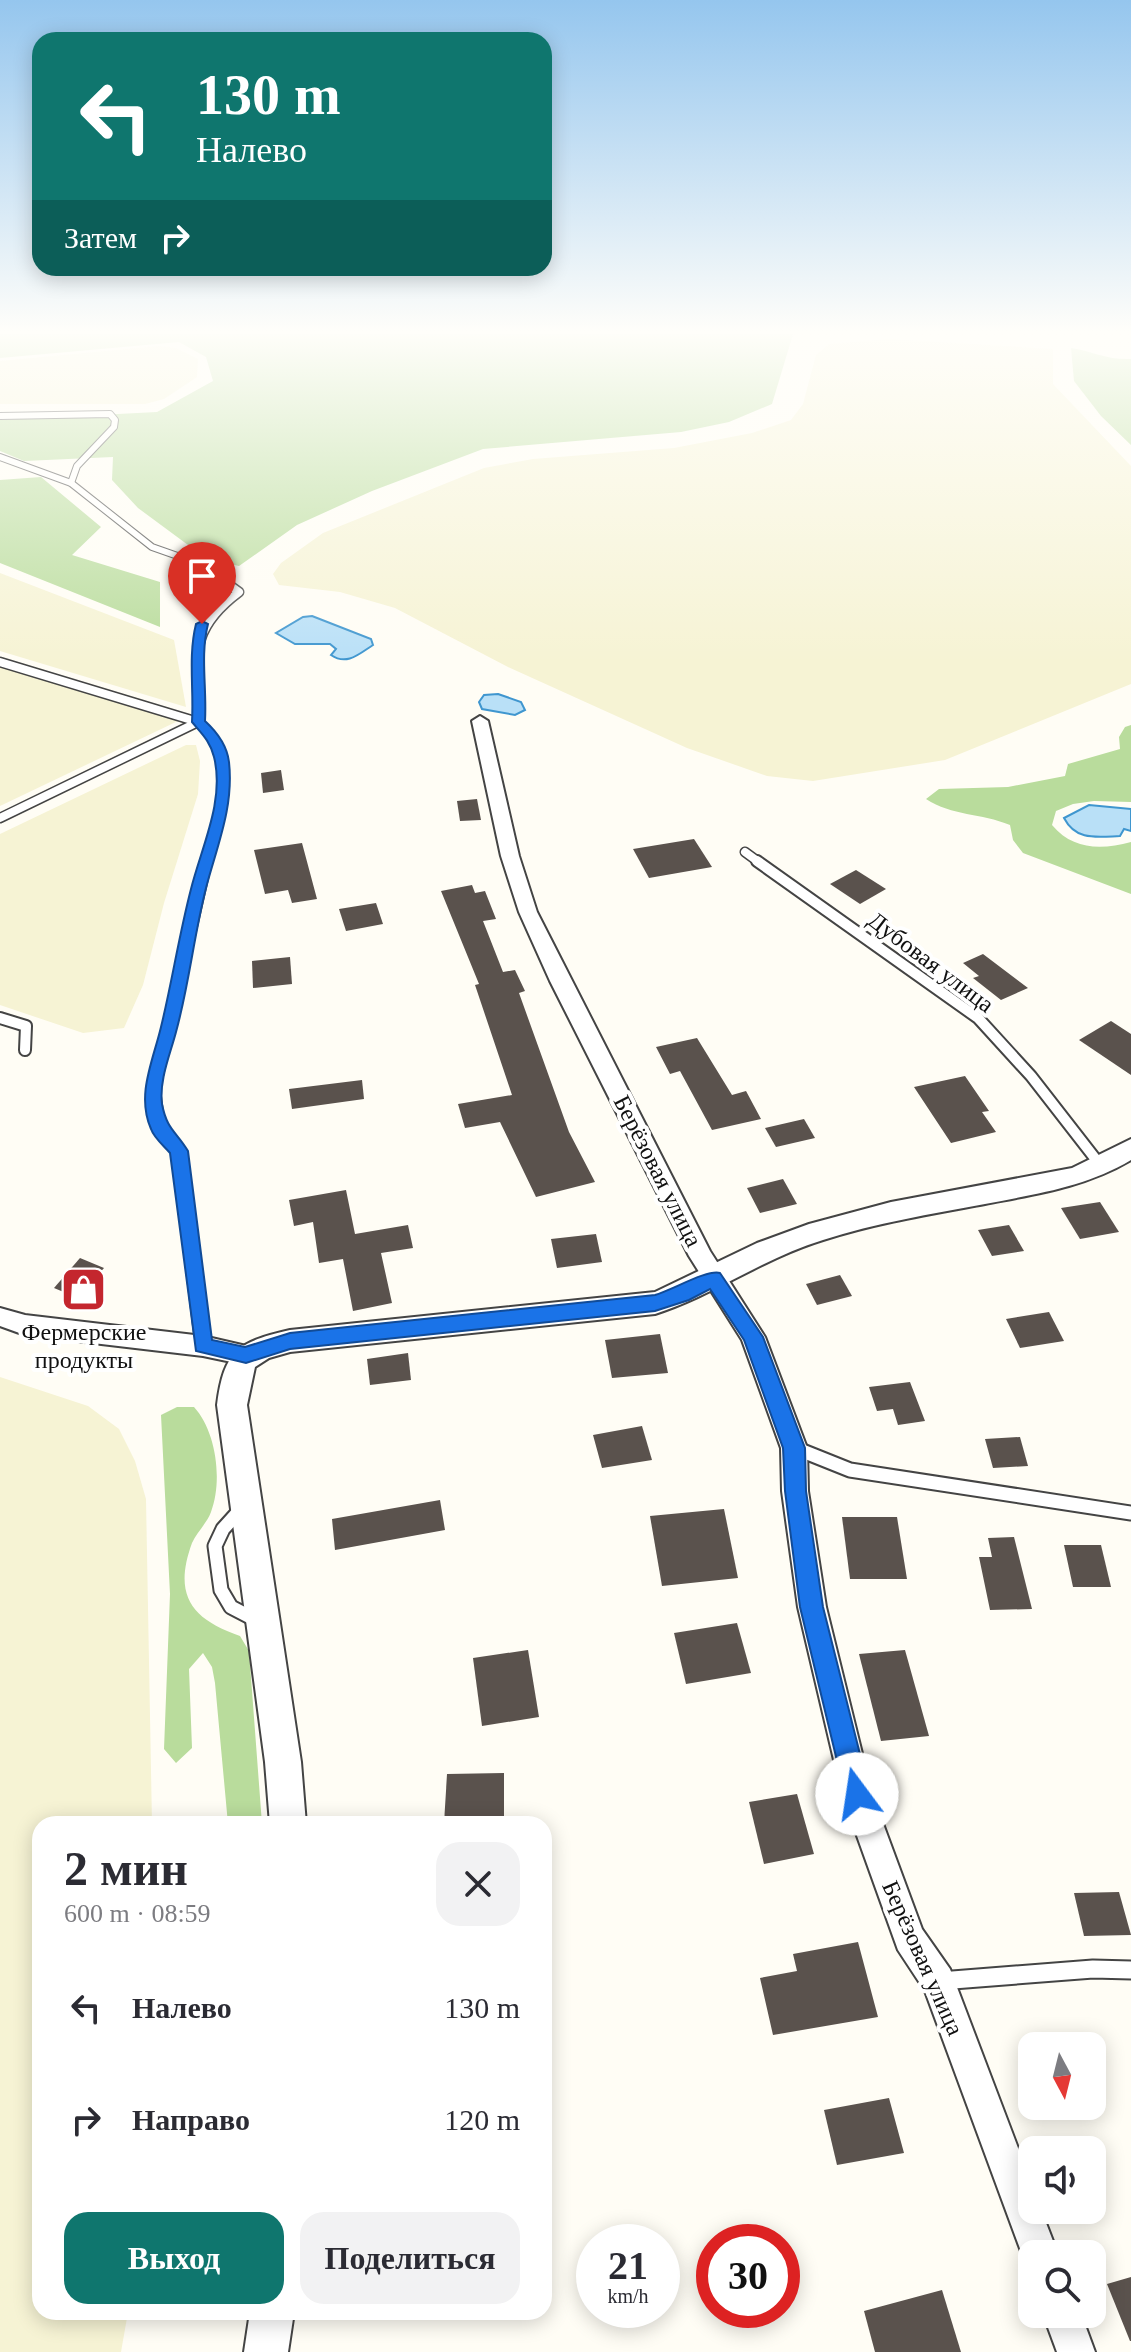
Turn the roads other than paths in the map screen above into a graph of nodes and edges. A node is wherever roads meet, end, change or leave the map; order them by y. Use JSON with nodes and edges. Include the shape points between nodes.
{"nodes":[{"id":1,"x":98,"y":444,"type":"edge"},
{"id":2,"x":0,"y":457,"type":"edge"},
{"id":3,"x":71,"y":483,"type":"junction"},
{"id":4,"x":0,"y":662,"type":"edge"},
{"id":5,"x":480,"y":721,"type":"dead end"},
{"id":6,"x":198,"y":722,"type":"junction"},
{"id":7,"x":0,"y":818,"type":"edge"},
{"id":8,"x":745,"y":852,"type":"dead end"},
{"id":9,"x":0,"y":1018,"type":"edge"},
{"id":10,"x":25,"y":1050,"type":"dead end"},
{"id":11,"x":1131,"y":1148,"type":"edge"},
{"id":12,"x":1101,"y":1166,"type":"junction"},
{"id":13,"x":713,"y":1278,"type":"junction"},
{"id":14,"x":0,"y":1317,"type":"edge"},
{"id":15,"x":203,"y":1346,"type":"junction"},
{"id":16,"x":246,"y":1355,"type":"junction"},
{"id":17,"x":794,"y":1448,"type":"junction"},
{"id":18,"x":1131,"y":1513,"type":"edge"},
{"id":19,"x":287,"y":1816,"type":"edge"},
{"id":20,"x":1131,"y":1970,"type":"edge"},
{"id":21,"x":938,"y":1981,"type":"junction"},
{"id":22,"x":1035,"y":2240,"type":"edge"},
{"id":23,"x":271,"y":2320,"type":"edge"},
{"id":24,"x":1067,"y":2328,"type":"edge"},
{"id":25,"x":266,"y":2352,"type":"edge"},
{"id":26,"x":1076,"y":2352,"type":"edge"}],
"edges":[{"from":1,"to":3,"type":"lane","via":[[77,466]]},
{"from":2,"to":3,"type":"lane"},
{"from":3,"to":6,"type":"lane","via":[[152,547],[208,567],[239,592],[202,624],[196,647]]},
{"from":4,"to":6,"type":"lane"},
{"from":5,"to":13,"type":"street","name":"Берёзовая улица","via":[[528,912]]},
{"from":6,"to":7,"type":"lane"},
{"from":6,"to":15,"type":"lane","via":[[213,735],[222,760],[222,794],[153,1100],[159,1129],[179,1151]]},
{"from":8,"to":12,"type":"lane","name":"Дубовая улица","via":[[978,1018]]},
{"from":9,"to":10,"type":"lane","via":[[26,1026]]},
{"from":11,"to":12,"type":"street"},
{"from":12,"to":13,"type":"street","via":[[1077,1176],[868,1219],[798,1239]]},
{"from":13,"to":16,"type":"street","via":[[655,1303],[290,1341]]},
{"from":13,"to":17,"type":"street","name":"Берёзовая улица","via":[[753,1337]]},
{"from":14,"to":15,"type":"street","via":[[25,1325]]},
{"from":15,"to":16,"type":"street"},
{"from":16,"to":19,"type":"street","via":[[235,1374],[232,1405]]},
{"from":17,"to":18,"type":"lane","via":[[850,1470]]},
{"from":17,"to":21,"type":"street","name":"Берёзовая улица","via":[[812,1607],[857,1794],[909,1939]]},
{"from":20,"to":21,"type":"lane"},
{"from":21,"to":22,"type":"street","name":"Берёзовая улица"},
{"from":23,"to":25,"type":"street"},
{"from":24,"to":26,"type":"street"}]}
